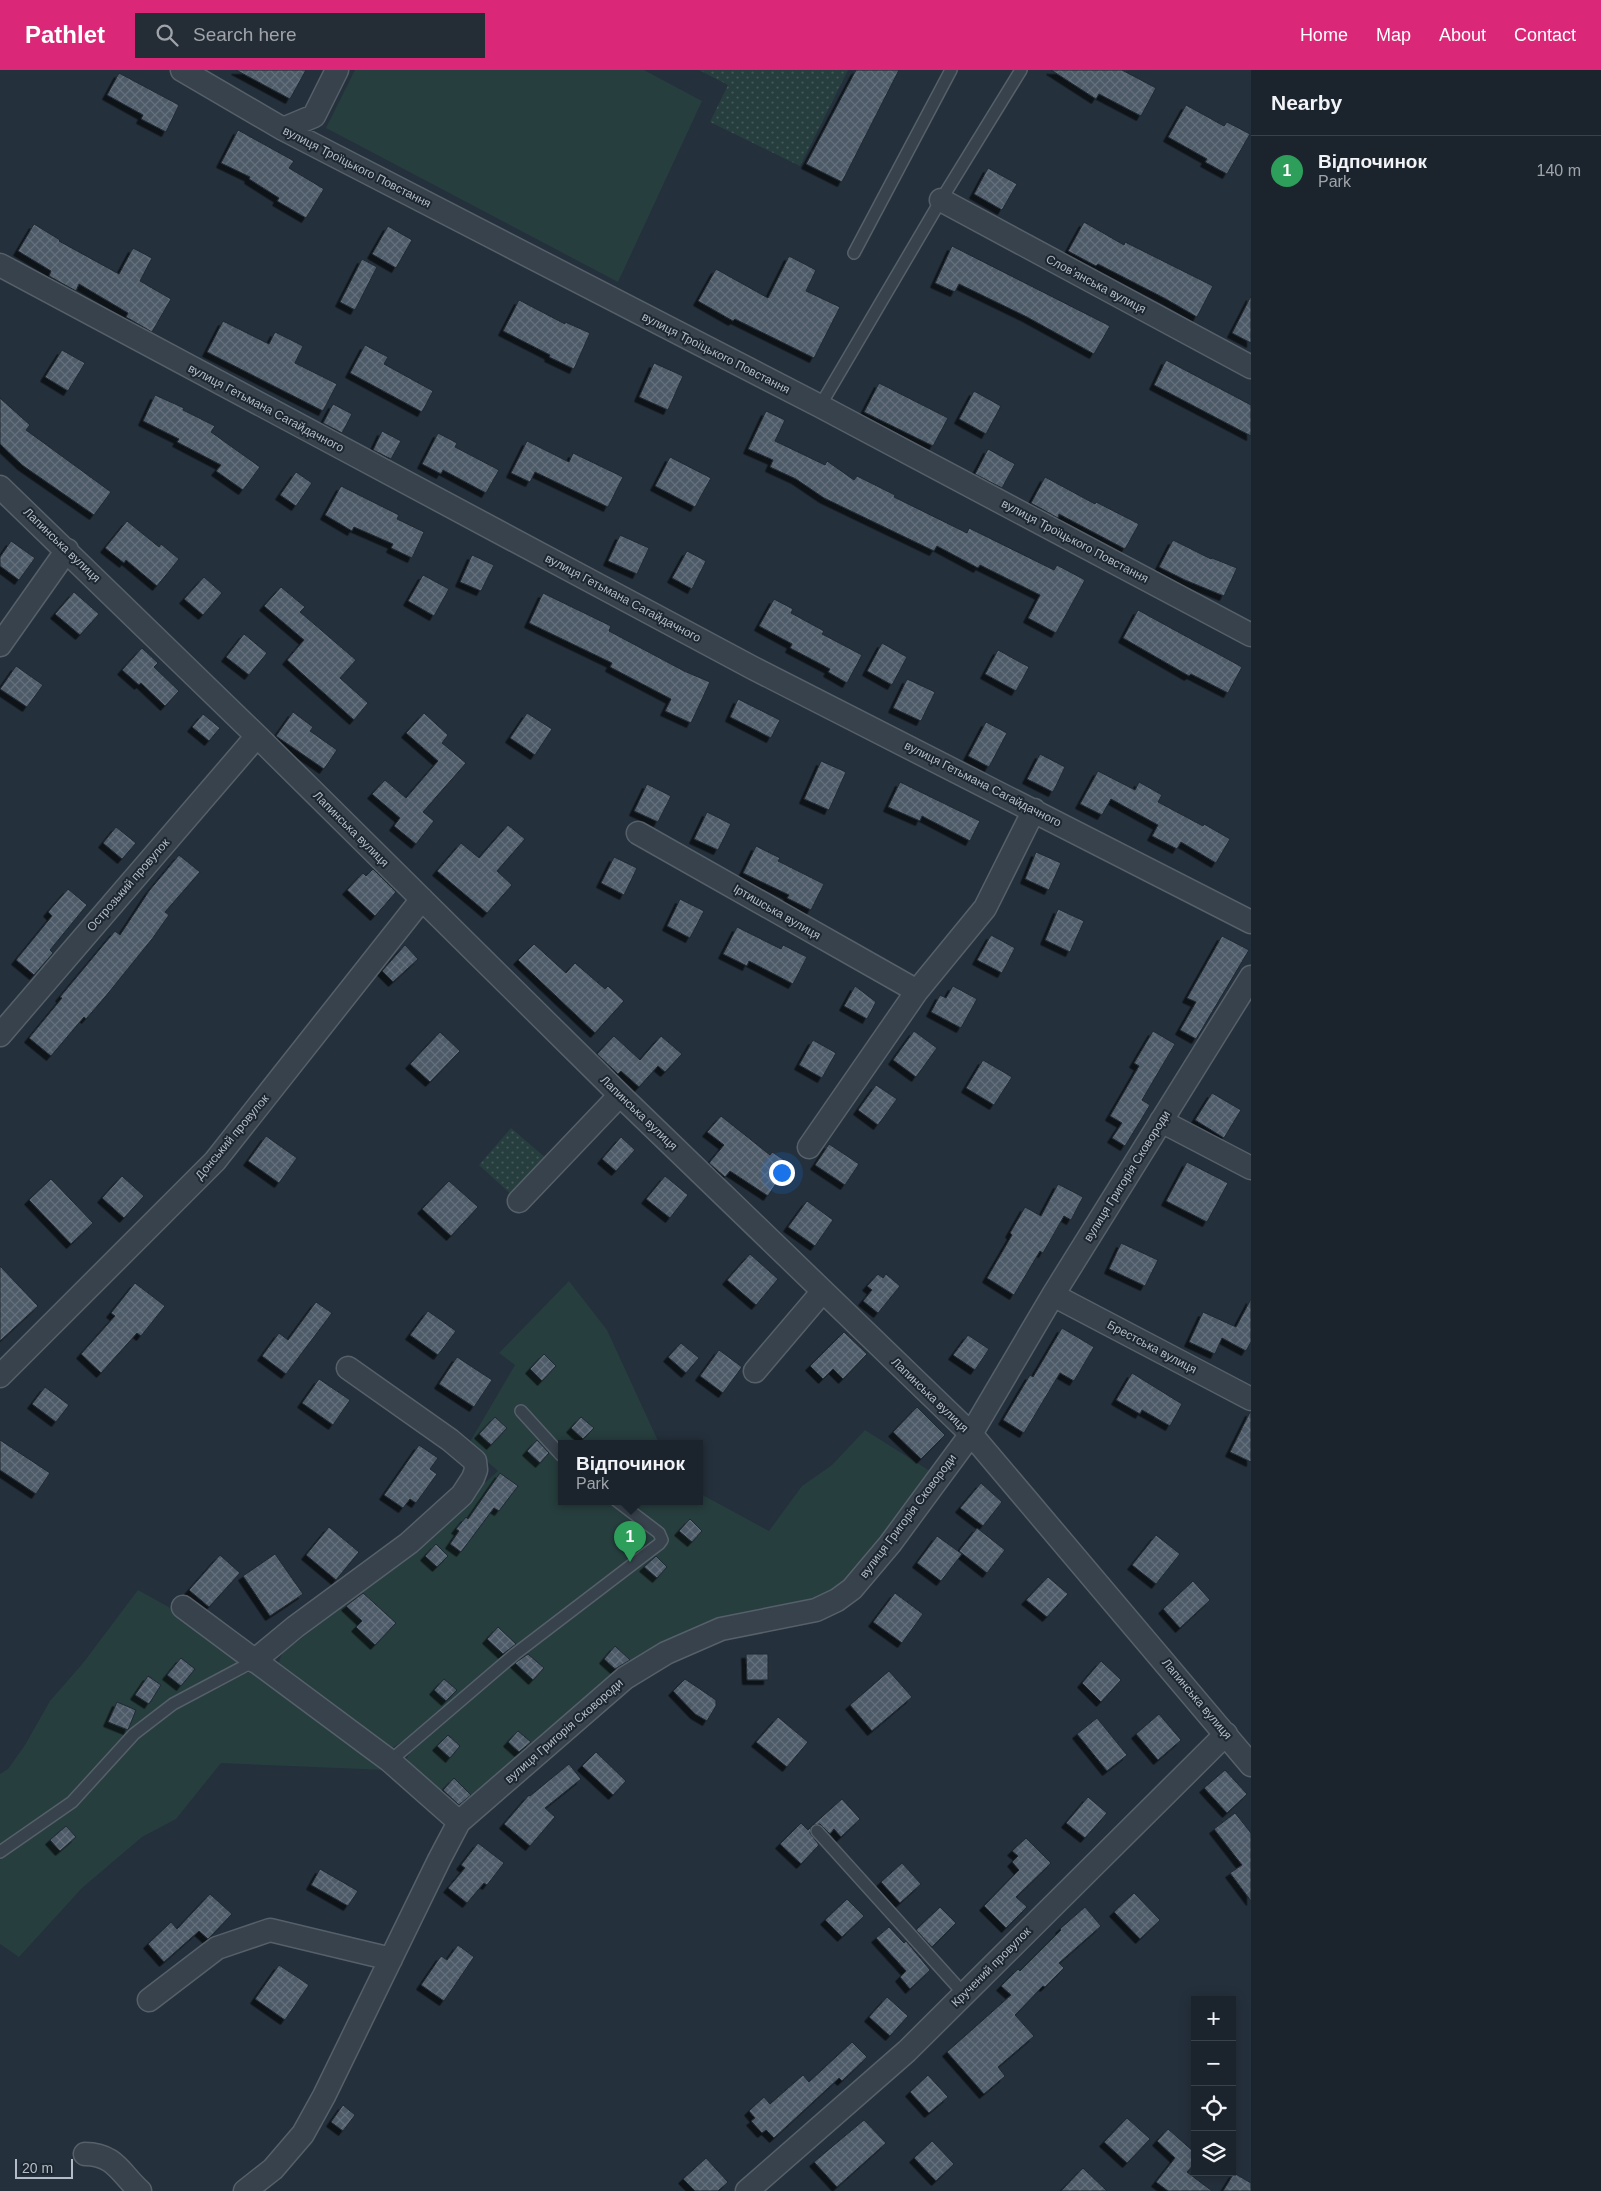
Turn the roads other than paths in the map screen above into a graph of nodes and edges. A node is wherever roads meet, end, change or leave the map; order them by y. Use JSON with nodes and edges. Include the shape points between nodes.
{"nodes":[{"id":1,"x":182,"y":70,"type":"edge"},
{"id":2,"x":337,"y":70,"type":"edge"},
{"id":3,"x":952,"y":70,"type":"edge"},
{"id":4,"x":1021,"y":70,"type":"edge"},
{"id":5,"x":283,"y":129,"type":"junction"},
{"id":6,"x":941,"y":200,"type":"junction"},
{"id":7,"x":854,"y":253,"type":"dead end"},
{"id":8,"x":0,"y":265,"type":"edge"},
{"id":9,"x":1251,"y":368,"type":"edge"},
{"id":10,"x":820,"y":406,"type":"junction"},
{"id":11,"x":0,"y":487,"type":"edge"},
{"id":12,"x":67,"y":550,"type":"junction"},
{"id":13,"x":1251,"y":635,"type":"edge"},
{"id":14,"x":0,"y":645,"type":"edge"},
{"id":15,"x":257,"y":736,"type":"junction"},
{"id":16,"x":1034,"y":810,"type":"junction"},
{"id":17,"x":638,"y":833,"type":"dead end"},
{"id":18,"x":422,"y":899,"type":"junction"},
{"id":19,"x":1251,"y":922,"type":"edge"},
{"id":20,"x":1251,"y":977,"type":"edge"},
{"id":21,"x":917,"y":991,"type":"junction"},
{"id":22,"x":0,"y":1035,"type":"edge"},
{"id":23,"x":620,"y":1095,"type":"junction"},
{"id":24,"x":1162,"y":1121,"type":"junction"},
{"id":25,"x":809,"y":1146,"type":"dead end"},
{"id":26,"x":1251,"y":1168,"type":"edge"},
{"id":27,"x":519,"y":1201,"type":"dead end"},
{"id":28,"x":822,"y":1291,"type":"junction"},
{"id":29,"x":1053,"y":1294,"type":"junction"},
{"id":30,"x":348,"y":1368,"type":"dead end"},
{"id":31,"x":755,"y":1371,"type":"dead end"},
{"id":32,"x":0,"y":1376,"type":"edge"},
{"id":33,"x":1251,"y":1399,"type":"edge"},
{"id":34,"x":521,"y":1411,"type":"dead end"},
{"id":35,"x":971,"y":1434,"type":"junction"},
{"id":36,"x":558,"y":1451,"type":"edge"},
{"id":37,"x":622,"y":1505,"type":"edge"},
{"id":38,"x":183,"y":1607,"type":"dead end"},
{"id":39,"x":254,"y":1661,"type":"junction"},
{"id":40,"x":1226,"y":1734,"type":"junction"},
{"id":41,"x":390,"y":1761,"type":"junction"},
{"id":42,"x":1251,"y":1765,"type":"edge"},
{"id":43,"x":459,"y":1822,"type":"junction"},
{"id":44,"x":817,"y":1831,"type":"dead end"},
{"id":45,"x":0,"y":1852,"type":"edge"},
{"id":46,"x":391,"y":1959,"type":"junction"},
{"id":47,"x":964,"y":1994,"type":"junction"},
{"id":48,"x":149,"y":2000,"type":"dead end"},
{"id":49,"x":85,"y":2154,"type":"dead end"},
{"id":50,"x":140,"y":2191,"type":"edge"},
{"id":51,"x":245,"y":2191,"type":"edge"},
{"id":52,"x":747,"y":2191,"type":"edge"}],
"edges":[{"from":1,"to":5,"type":"street","name":"вулиця Троїцького Повстання"},
{"from":2,"to":5,"type":"street","via":[[314,116]]},
{"from":3,"to":7,"type":"lane"},
{"from":4,"to":6,"type":"lane"},
{"from":5,"to":10,"type":"street","name":"вулиця Троїцького Повстання"},
{"from":6,"to":9,"type":"street","name":"Словʼянська вулиця"},
{"from":6,"to":10,"type":"lane"},
{"from":8,"to":16,"type":"street","name":"вулиця Гетьмана Сагайдачного","via":[[753,668]]},
{"from":10,"to":13,"type":"street","name":"вулиця Троїцького Повстання"},
{"from":11,"to":12,"type":"street","name":"Лапинська вулиця"},
{"from":12,"to":14,"type":"street"},
{"from":12,"to":15,"type":"street","name":"Лапинська вулиця"},
{"from":15,"to":18,"type":"street","name":"Лапинська вулиця"},
{"from":15,"to":22,"type":"street","name":"Острозький провулок"},
{"from":16,"to":19,"type":"street","name":"вулиця Гетьмана Сагайдачного"},
{"from":16,"to":21,"type":"street","via":[[985,908]]},
{"from":17,"to":21,"type":"street","name":"Іртишська вулиця"},
{"from":18,"to":23,"type":"street","name":"Лапинська вулиця"},
{"from":18,"to":32,"type":"street","name":"Донський провулок","via":[[215,1161]]},
{"from":20,"to":24,"type":"street","name":"вулиця Григорія Сковороди"},
{"from":21,"to":25,"type":"street"},
{"from":23,"to":27,"type":"street"},
{"from":23,"to":28,"type":"street","name":"Лапинська вулиця"},
{"from":24,"to":26,"type":"street"},
{"from":24,"to":29,"type":"street","name":"вулиця Григорія Сковороди"},
{"from":28,"to":31,"type":"street"},
{"from":28,"to":35,"type":"street","name":"Лапинська вулиця"},
{"from":29,"to":33,"type":"street","name":"Брестська вулиця"},
{"from":29,"to":35,"type":"street","name":"вулиця Григорія Сковороди"},
{"from":30,"to":39,"type":"street","via":[[475,1461],[474,1478],[462,1495],[409,1543],[302,1621]]},
{"from":34,"to":36,"type":"lane"},
{"from":35,"to":40,"type":"street","name":"Лапинська вулиця"},
{"from":35,"to":43,"type":"street","name":"вулиця Григорія Сковороди","via":[[890,1544],[852,1589],[816,1610],[722,1629],[666,1652],[624,1678]]},
{"from":37,"to":41,"type":"lane","via":[[659,1533],[660,1544],[515,1654]]},
{"from":38,"to":39,"type":"street"},
{"from":39,"to":41,"type":"street"},
{"from":39,"to":45,"type":"lane","via":[[173,1704],[134,1734],[72,1802]]},
{"from":40,"to":42,"type":"street","name":"Лапинська вулиця"},
{"from":40,"to":47,"type":"street","name":"Кручений провулок"},
{"from":41,"to":43,"type":"street"},
{"from":43,"to":46,"type":"street"},
{"from":44,"to":47,"type":"lane"},
{"from":46,"to":48,"type":"street","via":[[270,1930],[217,1948]]},
{"from":46,"to":51,"type":"street","via":[[303,2134],[273,2169]]},
{"from":47,"to":52,"type":"street","name":"Кручений провулок","via":[[907,2051]]},
{"from":49,"to":50,"type":"street","via":[[108,2158]]}]}
